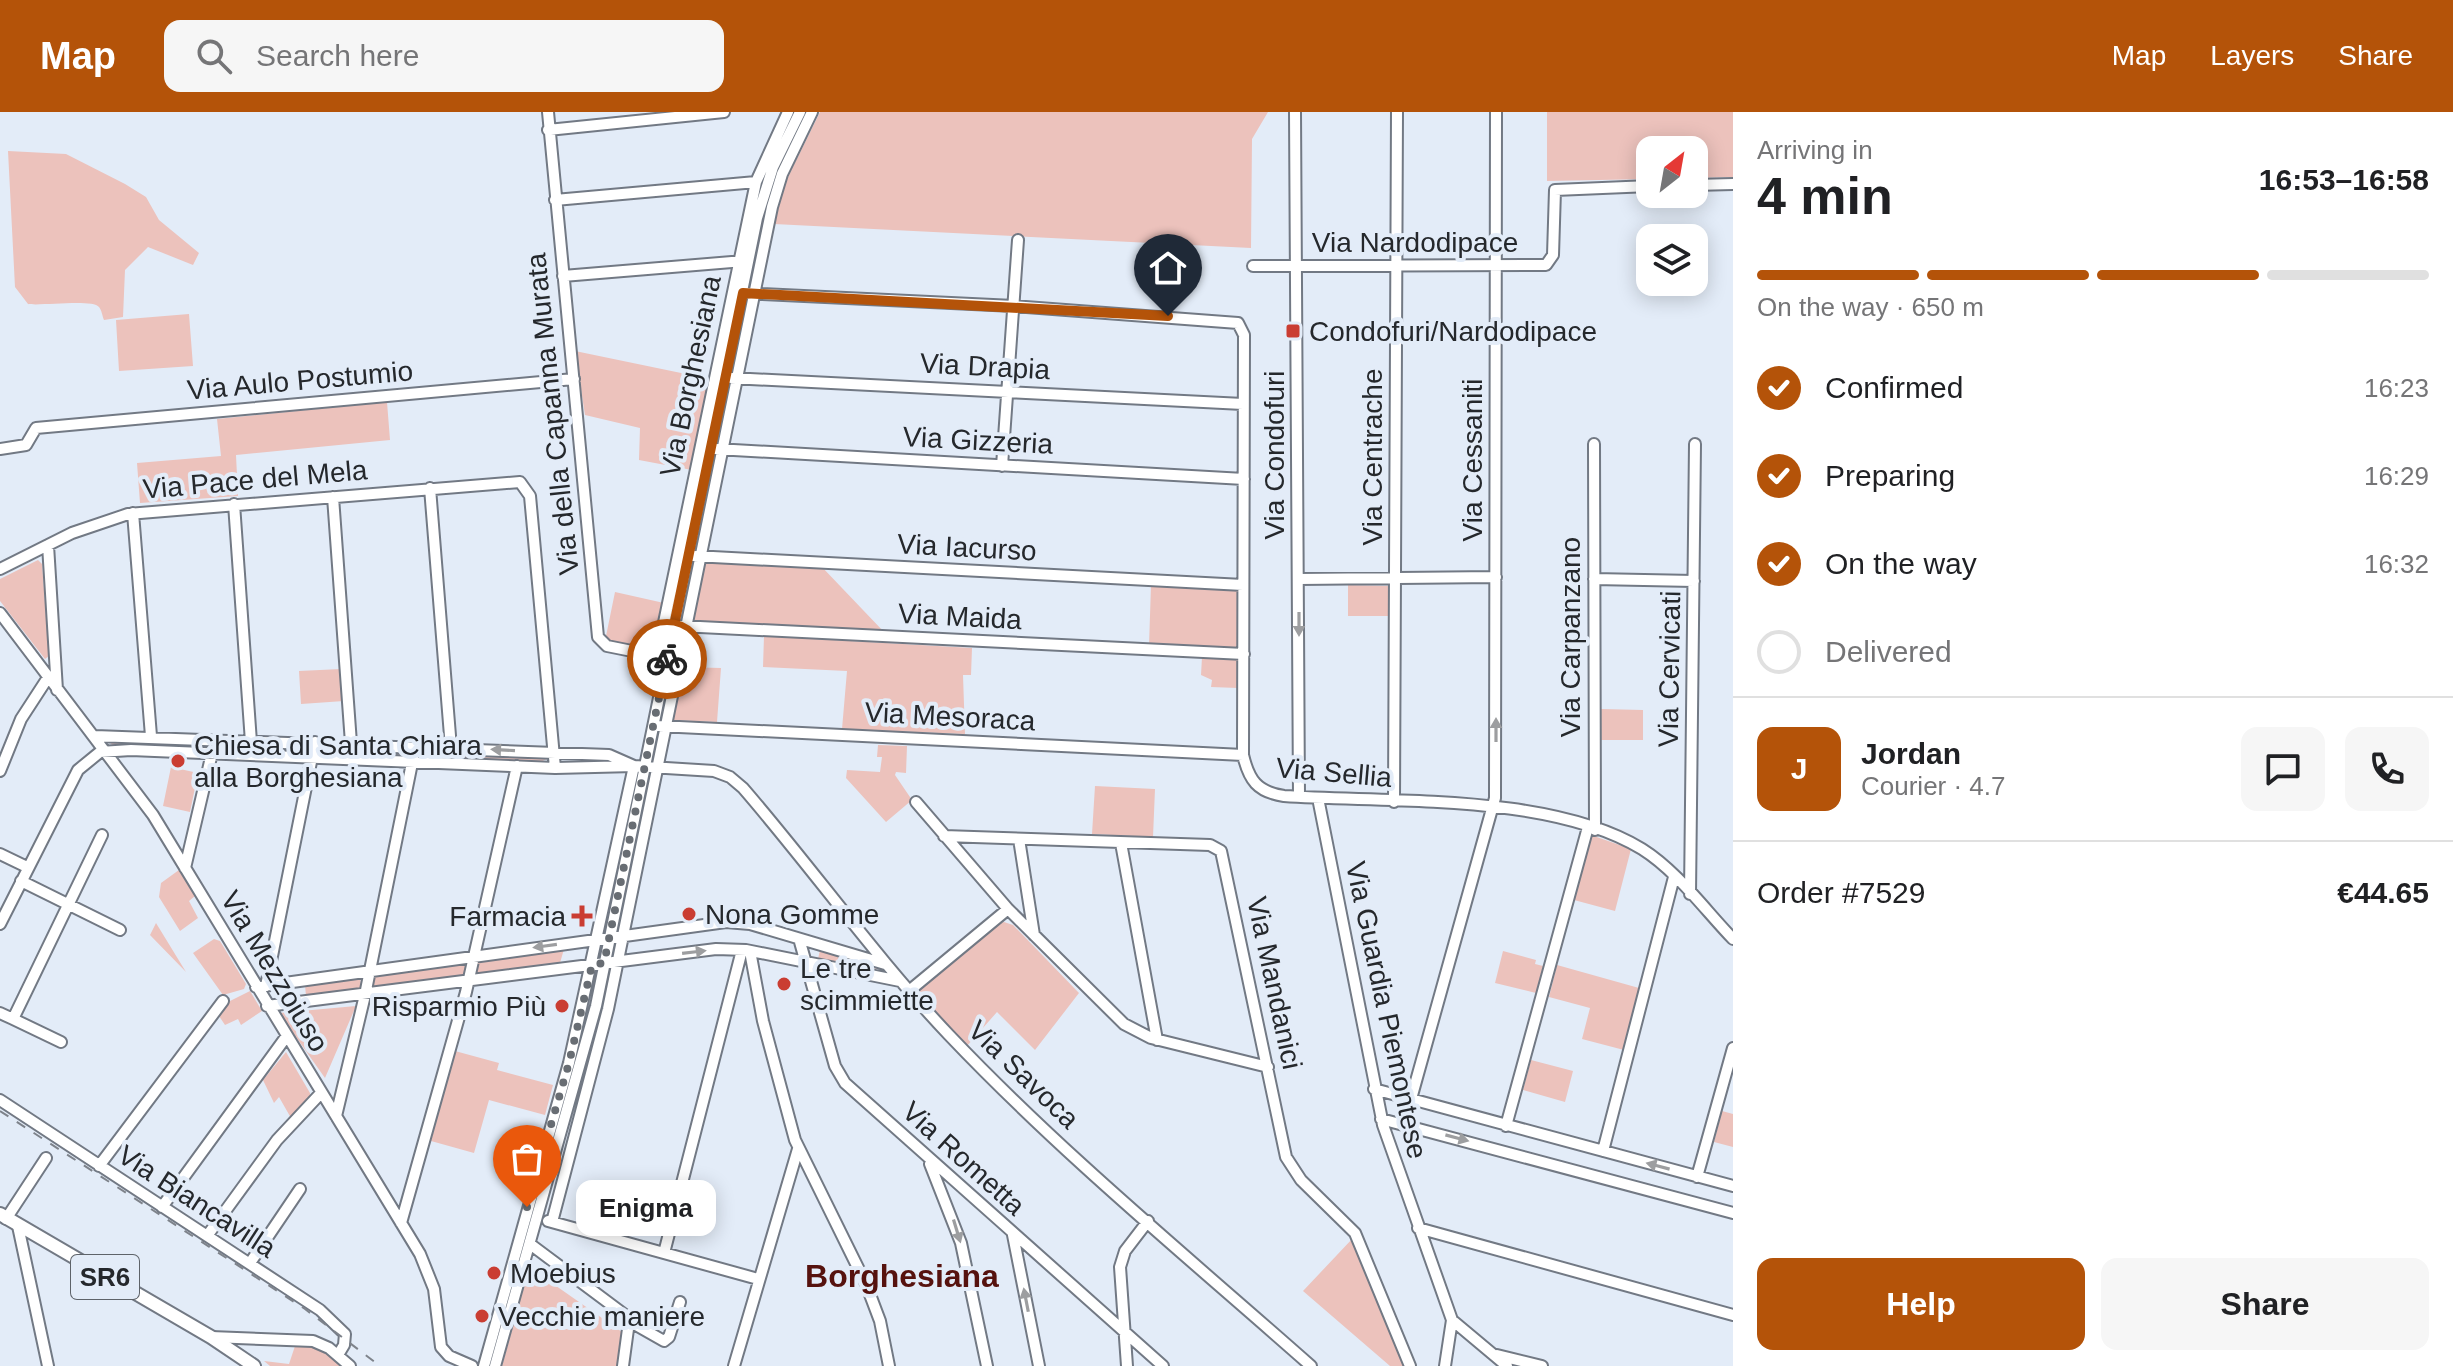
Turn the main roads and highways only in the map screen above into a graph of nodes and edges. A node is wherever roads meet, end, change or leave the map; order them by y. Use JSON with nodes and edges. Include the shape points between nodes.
{"nodes":[{"id":1,"x":3,"y":1217,"type":"edge"},
{"id":2,"x":254,"y":1366,"type":"edge"}],
"edges":[{"from":1,"to":2,"type":"main road","number":"SR6"}]}
